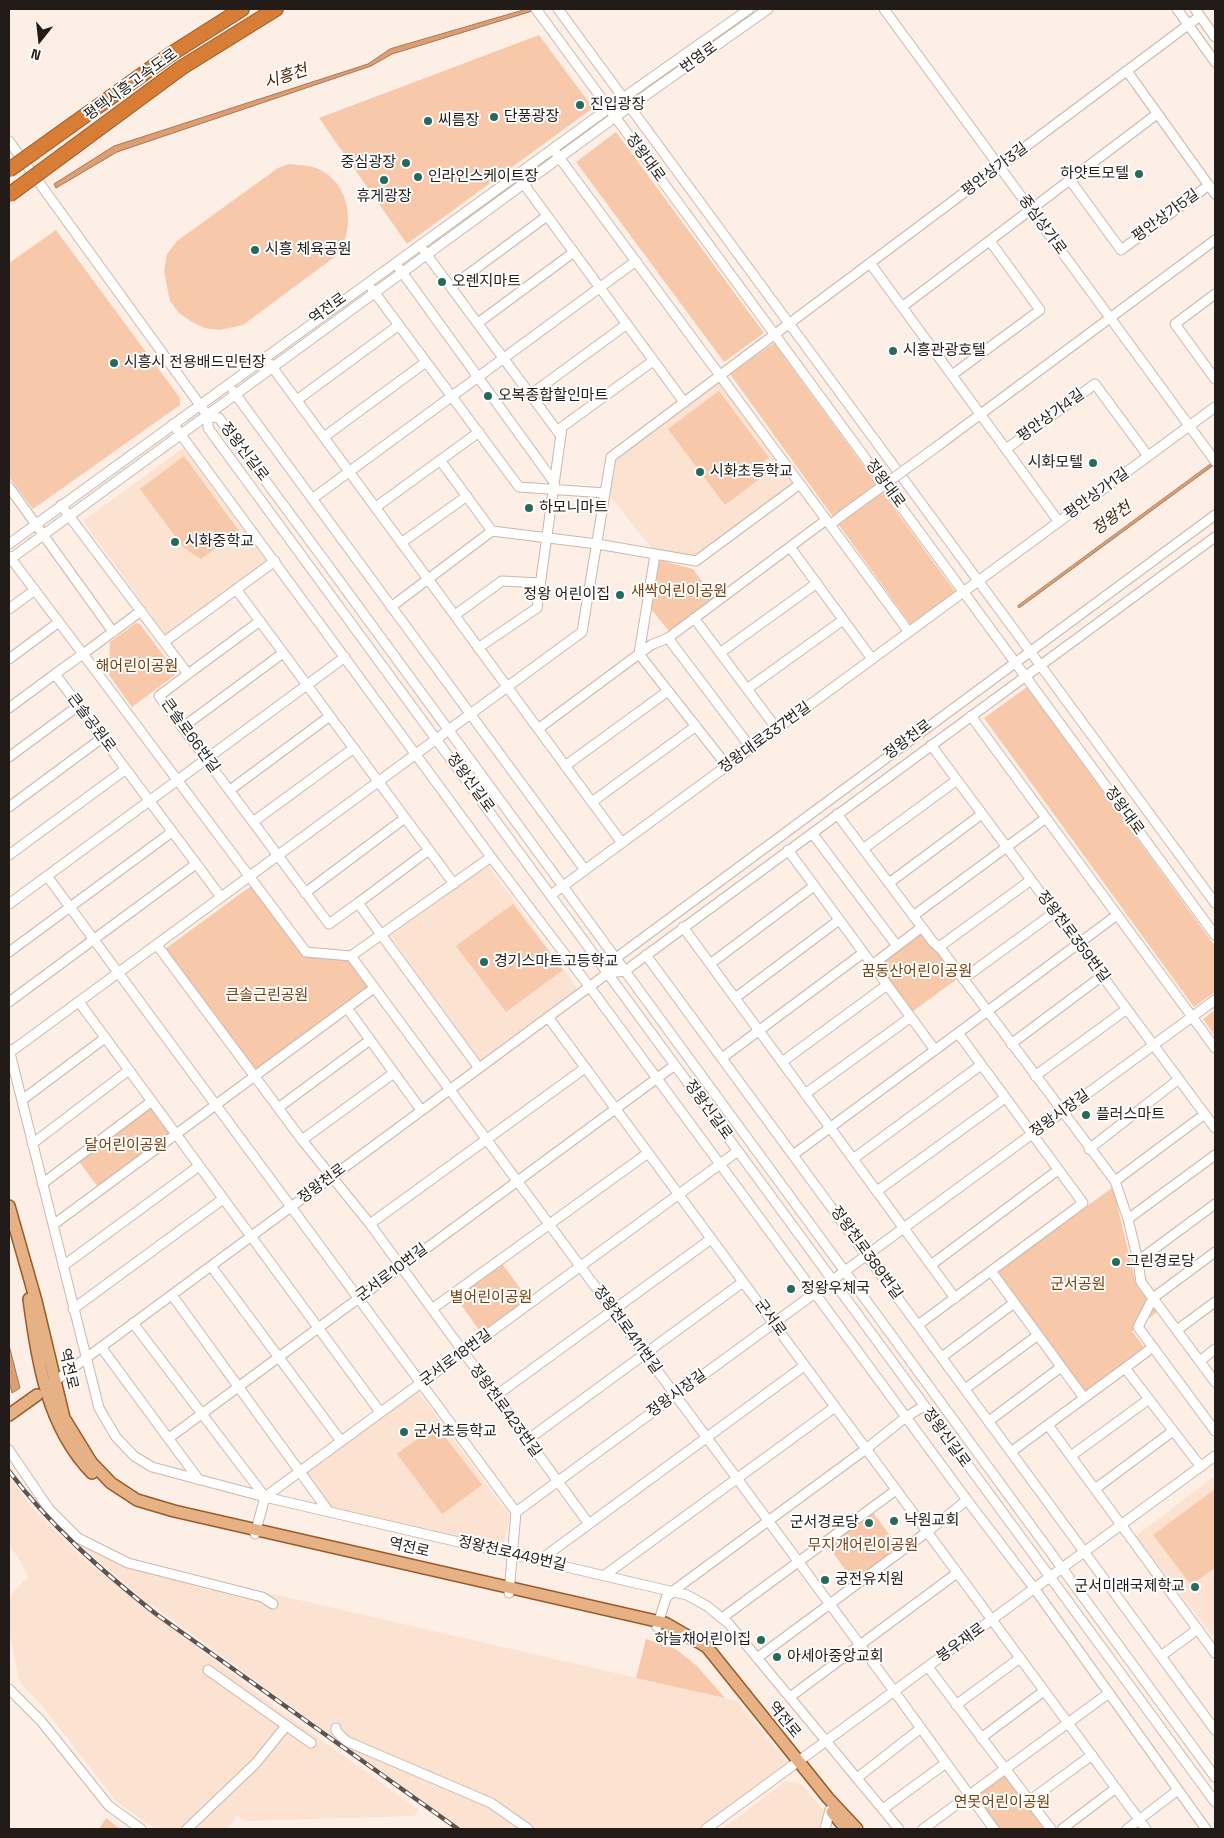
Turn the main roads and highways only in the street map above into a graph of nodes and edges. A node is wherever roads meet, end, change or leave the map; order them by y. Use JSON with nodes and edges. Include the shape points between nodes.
{"nodes":[{"id":1,"x":242,"y":9,"type":"edge"},
{"id":2,"x":276,"y":9,"type":"edge"},
{"id":3,"x":9,"y":170,"type":"edge"},
{"id":4,"x":9,"y":194,"type":"edge"},
{"id":5,"x":9,"y":1206,"type":"edge"},
{"id":6,"x":46,"y":1388,"type":"junction"},
{"id":7,"x":9,"y":1415,"type":"edge"},
{"id":8,"x":796,"y":1764,"type":"junction"},
{"id":9,"x":846,"y":1829,"type":"edge"},
{"id":10,"x":857,"y":1829,"type":"edge"}],
"edges":[{"from":1,"to":3,"type":"highway","name":"평택시흥고속도로","bridge":true,"via":[[171,54]]},
{"from":2,"to":4,"type":"highway","name":"평택시흥고속도로","bridge":true,"via":[[180,68]]},
{"from":5,"to":6,"type":"main road","name":"역전로","via":[[24,1260],[33,1330]]},
{"from":6,"to":7,"type":"main road"},
{"from":6,"to":8,"type":"main road","name":"역전로","via":[[61,1431],[81,1462],[111,1490],[141,1507],[658,1624],[685,1638],[714,1664]]},
{"from":8,"to":9,"type":"main road","name":"역전로"},
{"from":8,"to":10,"type":"main road","name":"역전로"}]}
